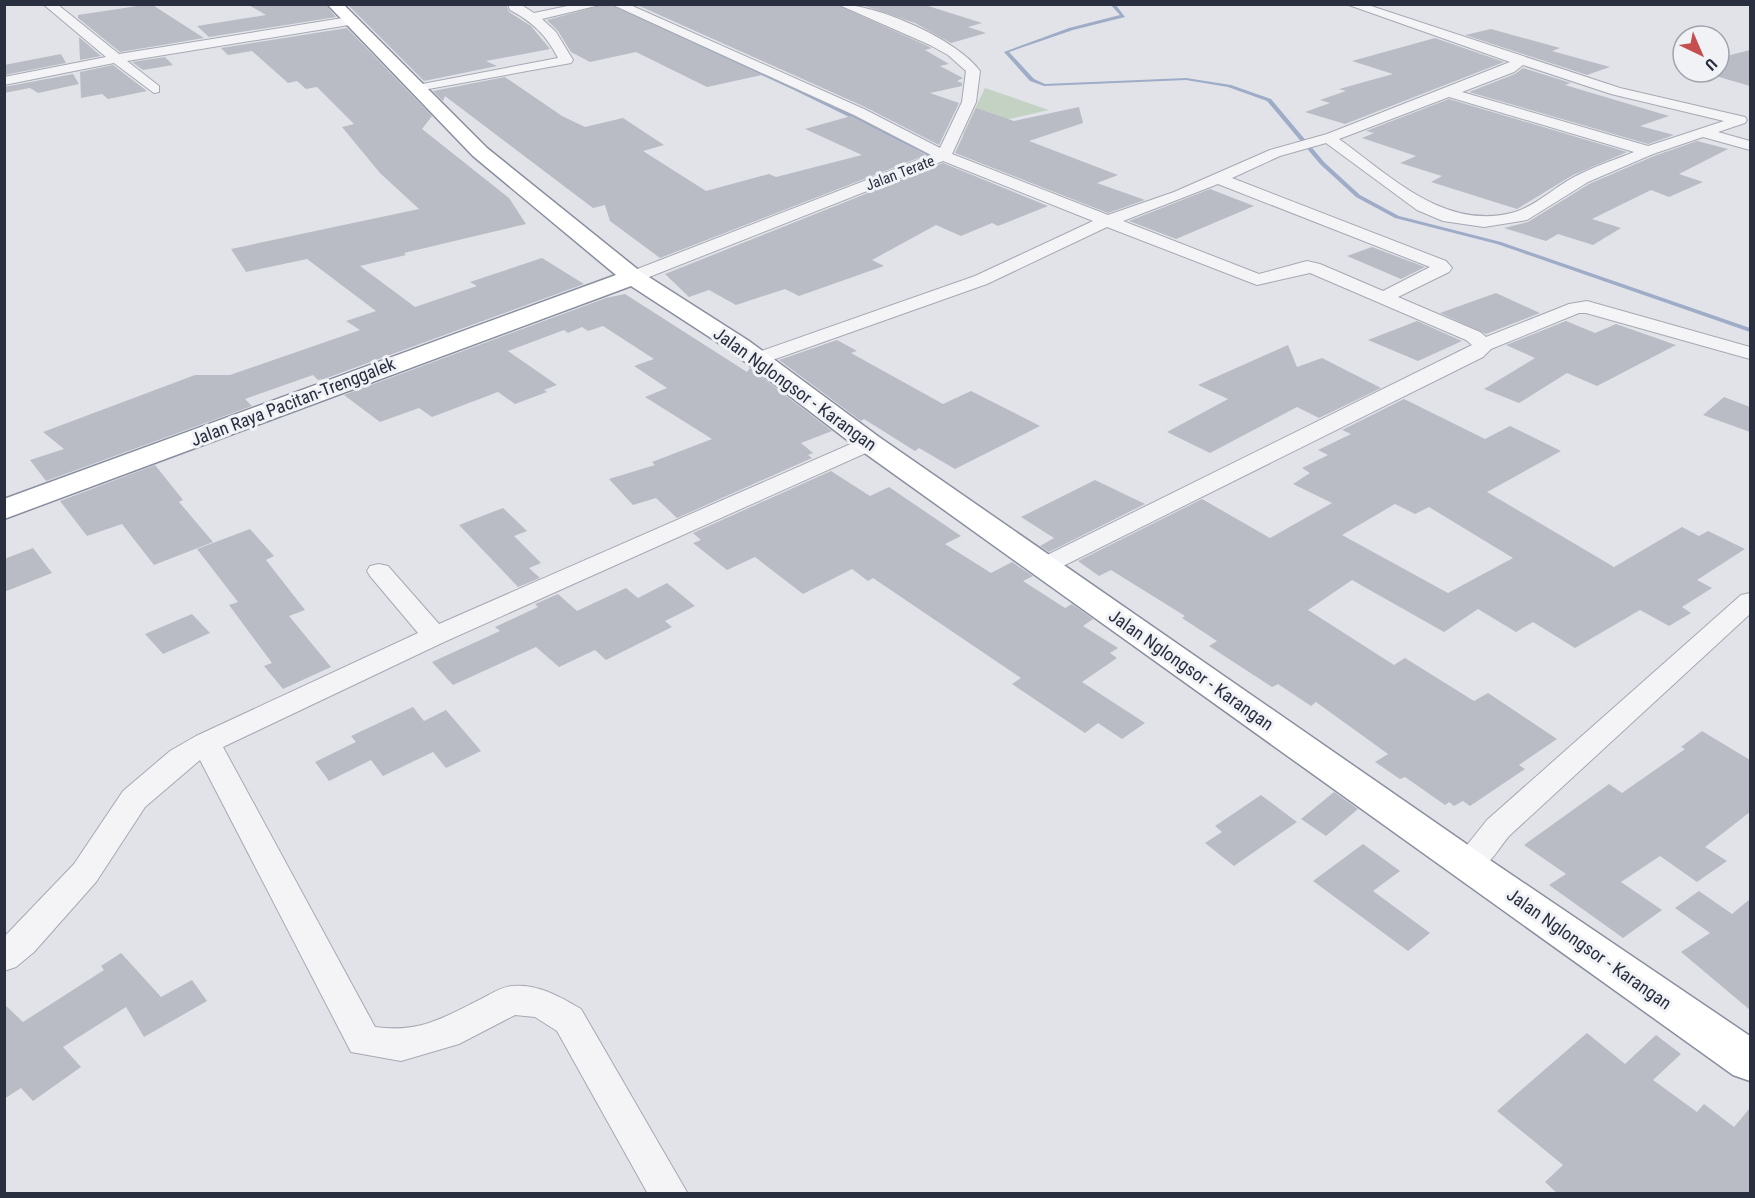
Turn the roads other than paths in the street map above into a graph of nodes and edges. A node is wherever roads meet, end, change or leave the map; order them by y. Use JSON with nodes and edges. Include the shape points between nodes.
{"nodes":[{"id":1,"x":77,"y":4,"type":"edge"},
{"id":2,"x":514,"y":4,"type":"edge"},
{"id":3,"x":598,"y":4,"type":"edge"},
{"id":4,"x":617,"y":4,"type":"edge"},
{"id":5,"x":843,"y":4,"type":"edge"},
{"id":6,"x":1352,"y":4,"type":"edge"},
{"id":7,"x":51,"y":6,"type":"edge"},
{"id":8,"x":343,"y":10,"type":"edge"},
{"id":9,"x":532,"y":17,"type":"junction"},
{"id":10,"x":115,"y":59,"type":"junction"},
{"id":11,"x":1516,"y":60,"type":"junction"},
{"id":12,"x":4,"y":81,"type":"edge"},
{"id":13,"x":154,"y":89,"type":"dead end"},
{"id":14,"x":417,"y":89,"type":"junction"},
{"id":15,"x":1448,"y":92,"type":"junction"},
{"id":16,"x":1745,"y":120,"type":"edge"},
{"id":17,"x":1701,"y":132,"type":"junction"},
{"id":18,"x":1325,"y":139,"type":"junction"},
{"id":19,"x":1750,"y":146,"type":"edge"},
{"id":20,"x":1648,"y":151,"type":"junction"},
{"id":21,"x":943,"y":156,"type":"junction"},
{"id":22,"x":1220,"y":179,"type":"junction"},
{"id":23,"x":1104,"y":222,"type":"junction"},
{"id":24,"x":633,"y":277,"type":"junction"},
{"id":25,"x":1384,"y":297,"type":"junction"},
{"id":26,"x":1484,"y":345,"type":"junction"},
{"id":27,"x":1750,"y":353,"type":"edge"},
{"id":28,"x":757,"y":359,"type":"junction"},
{"id":29,"x":869,"y":443,"type":"junction"},
{"id":30,"x":4,"y":510,"type":"edge"},
{"id":31,"x":1044,"y":566,"type":"junction"},
{"id":32,"x":379,"y":571,"type":"dead end"},
{"id":33,"x":1750,"y":601,"type":"edge"},
{"id":34,"x":435,"y":636,"type":"junction"},
{"id":35,"x":206,"y":743,"type":"junction"},
{"id":36,"x":1467,"y":865,"type":"junction"},
{"id":37,"x":4,"y":957,"type":"edge"},
{"id":38,"x":1750,"y":1061,"type":"edge"},
{"id":39,"x":669,"y":1194,"type":"edge"}],
"edges":[{"from":1,"to":7,"type":"street"},
{"from":2,"to":9,"type":"street"},
{"from":3,"to":9,"type":"street"},
{"from":4,"to":21,"type":"street","via":[[859,112]]},
{"from":5,"to":21,"type":"street","name":"Jalan Terate","via":[[925,38],[953,52],[971,67],[974,80],[963,120]]},
{"from":6,"to":11,"type":"street"},
{"from":7,"to":10,"type":"street"},
{"from":8,"to":10,"type":"street"},
{"from":8,"to":14,"type":"highway"},
{"from":9,"to":14,"type":"street","via":[[552,35],[566,60]]},
{"from":10,"to":12,"type":"street"},
{"from":10,"to":13,"type":"street"},
{"from":11,"to":15,"type":"street","via":[[1514,66]]},
{"from":11,"to":16,"type":"street","via":[[1616,91]]},
{"from":14,"to":24,"type":"highway","name":"Jalan Nglongsor - Karangan","via":[[480,152]]},
{"from":15,"to":18,"type":"street"},
{"from":15,"to":20,"type":"street"},
{"from":16,"to":17,"type":"street"},
{"from":17,"to":19,"type":"street"},
{"from":17,"to":20,"type":"street"},
{"from":18,"to":20,"type":"street","via":[[1423,207],[1443,216],[1484,222],[1521,216],[1582,179]]},
{"from":18,"to":22,"type":"street","via":[[1279,152]]},
{"from":21,"to":23,"type":"street"},
{"from":21,"to":24,"type":"street","name":"Jalan Terate"},
{"from":22,"to":23,"type":"street"},
{"from":22,"to":25,"type":"street","via":[[1443,268]]},
{"from":23,"to":25,"type":"street","via":[[1257,280],[1309,266]]},
{"from":23,"to":28,"type":"street","via":[[981,280]]},
{"from":24,"to":28,"type":"highway","name":"Jalan Nglongsor - Karangan"},
{"from":24,"to":30,"type":"highway","name":"Jalan Raya Pacitan-Trenggalek"},
{"from":25,"to":26,"type":"street","via":[[1473,336]]},
{"from":26,"to":27,"type":"street","via":[[1587,307]]},
{"from":26,"to":31,"type":"street","via":[[1476,353]]},
{"from":28,"to":29,"type":"highway","name":"Jalan Nglongsor - Karangan"},
{"from":29,"to":31,"type":"highway","name":"Jalan Nglongsor - Karangan"},
{"from":29,"to":34,"type":"street"},
{"from":31,"to":36,"type":"highway","name":"Jalan Nglongsor - Karangan"},
{"from":32,"to":34,"type":"street"},
{"from":33,"to":36,"type":"street","via":[[1498,828]]},
{"from":34,"to":35,"type":"street"},
{"from":35,"to":37,"type":"street","via":[[180,758],[134,799],[85,873]]},
{"from":35,"to":39,"type":"street","via":[[364,1041],[401,1046],[446,1033],[512,1000],[542,1003],[569,1020]]},
{"from":36,"to":38,"type":"highway","name":"Jalan Nglongsor - Karangan"}]}
